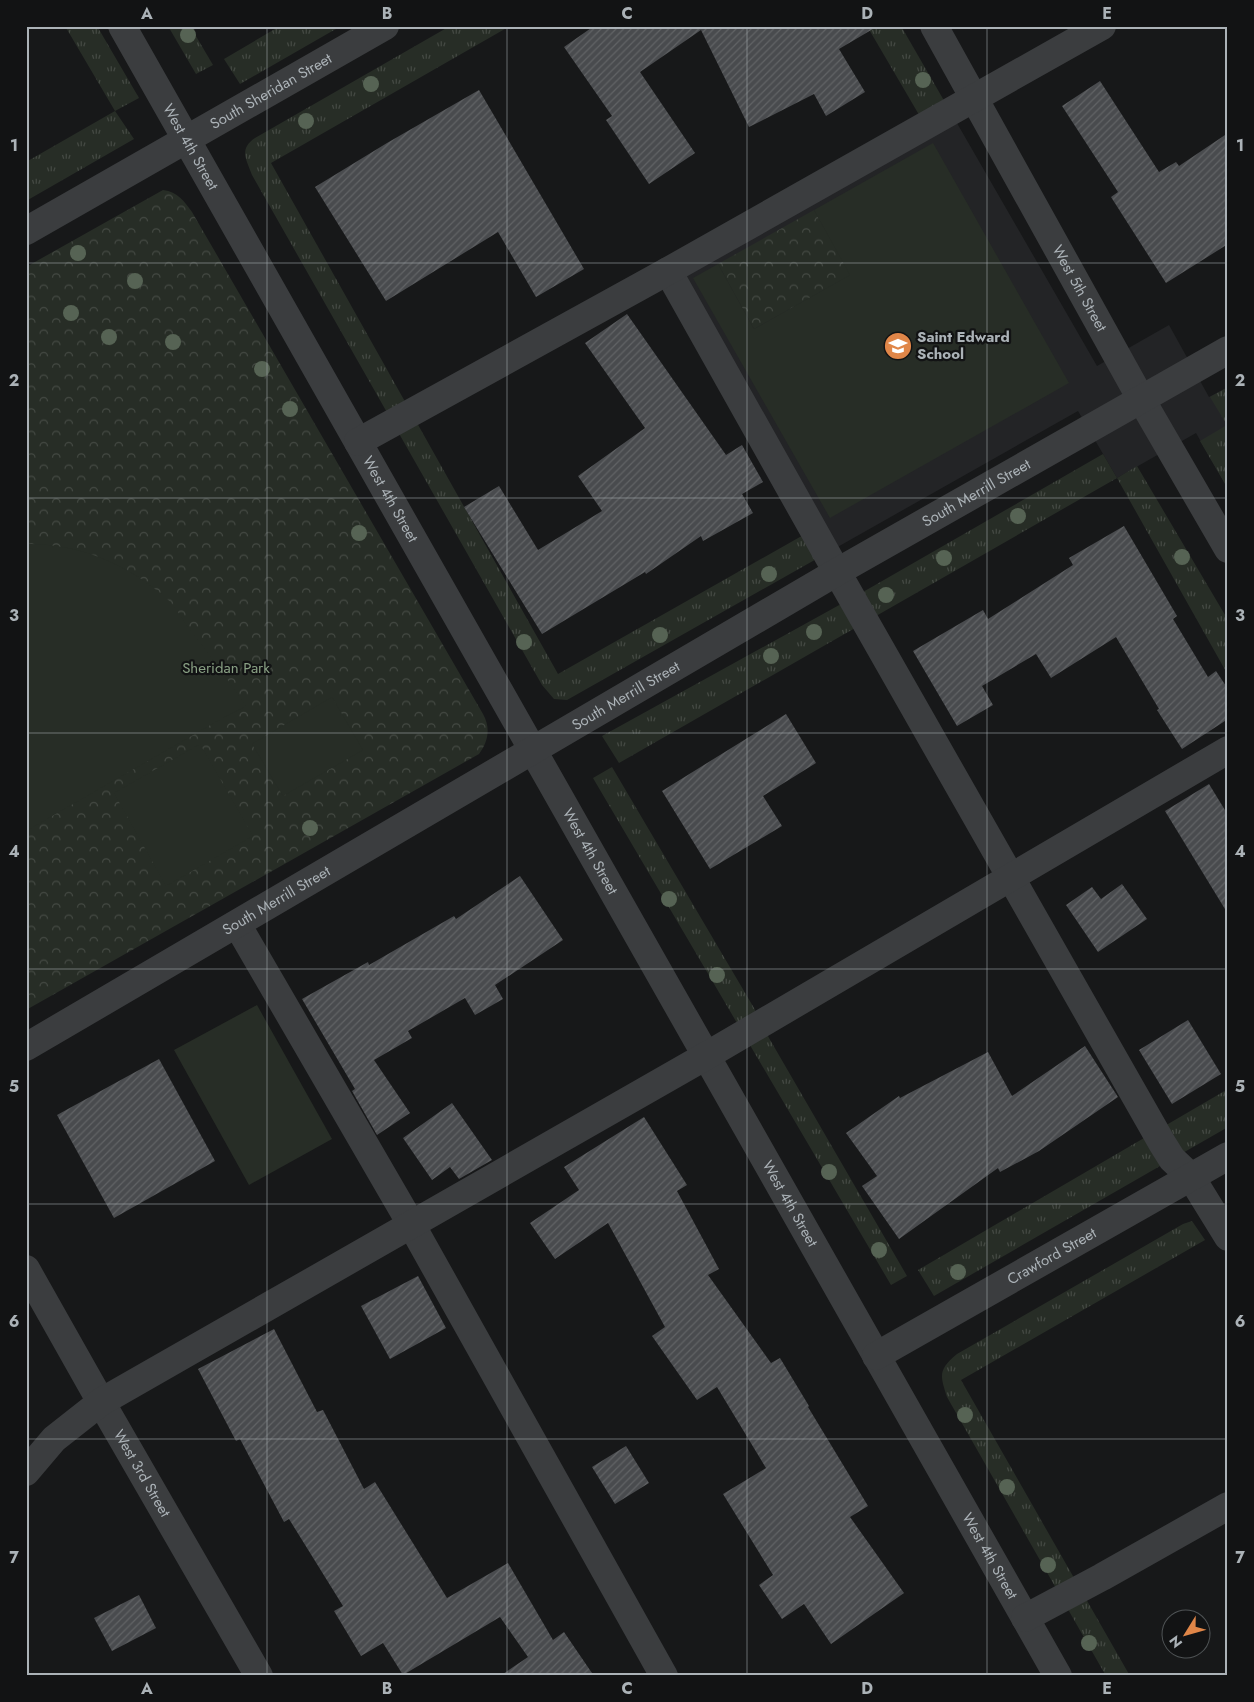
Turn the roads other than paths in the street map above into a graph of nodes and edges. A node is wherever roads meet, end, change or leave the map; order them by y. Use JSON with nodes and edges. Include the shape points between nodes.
{"nodes":[{"id":1,"x":122,"y":26,"type":"edge"},
{"id":2,"x":386,"y":26,"type":"edge"},
{"id":3,"x":934,"y":26,"type":"edge"},
{"id":4,"x":1102,"y":26,"type":"edge"},
{"id":5,"x":974,"y":98,"type":"junction"},
{"id":6,"x":186,"y":140,"type":"junction"},
{"id":7,"x":26,"y":231,"type":"edge"},
{"id":8,"x":668,"y":271,"type":"junction"},
{"id":9,"x":1228,"y":350,"type":"edge"},
{"id":10,"x":1141,"y":399,"type":"junction"},
{"id":11,"x":358,"y":442,"type":"junction"},
{"id":12,"x":1228,"y":549,"type":"edge"},
{"id":13,"x":837,"y":572,"type":"junction"},
{"id":14,"x":532,"y":750,"type":"junction"},
{"id":15,"x":1228,"y":750,"type":"edge"},
{"id":16,"x":1011,"y":877,"type":"junction"},
{"id":17,"x":237,"y":924,"type":"junction"},
{"id":18,"x":26,"y":1047,"type":"edge"},
{"id":19,"x":706,"y":1056,"type":"junction"},
{"id":20,"x":1228,"y":1156,"type":"edge"},
{"id":21,"x":1191,"y":1177,"type":"junction"},
{"id":22,"x":411,"y":1224,"type":"junction"},
{"id":23,"x":1228,"y":1237,"type":"edge"},
{"id":24,"x":26,"y":1269,"type":"edge"},
{"id":25,"x":876,"y":1356,"type":"junction"},
{"id":26,"x":100,"y":1402,"type":"junction"},
{"id":27,"x":26,"y":1472,"type":"edge"},
{"id":28,"x":1228,"y":1506,"type":"edge"},
{"id":29,"x":1025,"y":1618,"type":"junction"},
{"id":30,"x":259,"y":1676,"type":"edge"},
{"id":31,"x":664,"y":1676,"type":"edge"},
{"id":32,"x":1058,"y":1676,"type":"edge"}],
"edges":[{"from":1,"to":6,"type":"street","name":"West 4th Street"},
{"from":2,"to":6,"type":"street","name":"South Sheridan Street"},
{"from":3,"to":5,"type":"street","name":"West 5th Street"},
{"from":4,"to":5,"type":"street"},
{"from":5,"to":8,"type":"street"},
{"from":5,"to":10,"type":"street","name":"West 5th Street"},
{"from":6,"to":7,"type":"street","name":"South Sheridan Street"},
{"from":6,"to":11,"type":"street","name":"West 4th Street"},
{"from":8,"to":11,"type":"street"},
{"from":8,"to":13,"type":"street"},
{"from":9,"to":10,"type":"street","name":"South Merrill Street"},
{"from":10,"to":12,"type":"street","name":"West 5th Street"},
{"from":10,"to":13,"type":"street","name":"South Merrill Street"},
{"from":11,"to":14,"type":"street","name":"West 4th Street"},
{"from":13,"to":14,"type":"street","name":"South Merrill Street"},
{"from":13,"to":16,"type":"street"},
{"from":14,"to":17,"type":"street","name":"South Merrill Street"},
{"from":14,"to":19,"type":"street","name":"West 4th Street"},
{"from":15,"to":16,"type":"street"},
{"from":16,"to":19,"type":"street"},
{"from":16,"to":21,"type":"street","via":[[1172,1159]]},
{"from":17,"to":18,"type":"street","name":"South Merrill Street"},
{"from":17,"to":22,"type":"street"},
{"from":19,"to":22,"type":"street"},
{"from":19,"to":25,"type":"street","name":"West 4th Street"},
{"from":20,"to":21,"type":"street","name":"Crawford Street"},
{"from":21,"to":23,"type":"street"},
{"from":21,"to":25,"type":"street","name":"Crawford Street"},
{"from":22,"to":26,"type":"street"},
{"from":22,"to":31,"type":"street"},
{"from":24,"to":26,"type":"street","name":"West 3rd Street"},
{"from":25,"to":29,"type":"street","name":"West 4th Street"},
{"from":26,"to":27,"type":"street","via":[[54,1439]]},
{"from":26,"to":30,"type":"street","name":"West 3rd Street"},
{"from":28,"to":29,"type":"street"},
{"from":29,"to":32,"type":"street","name":"West 4th Street"}]}
